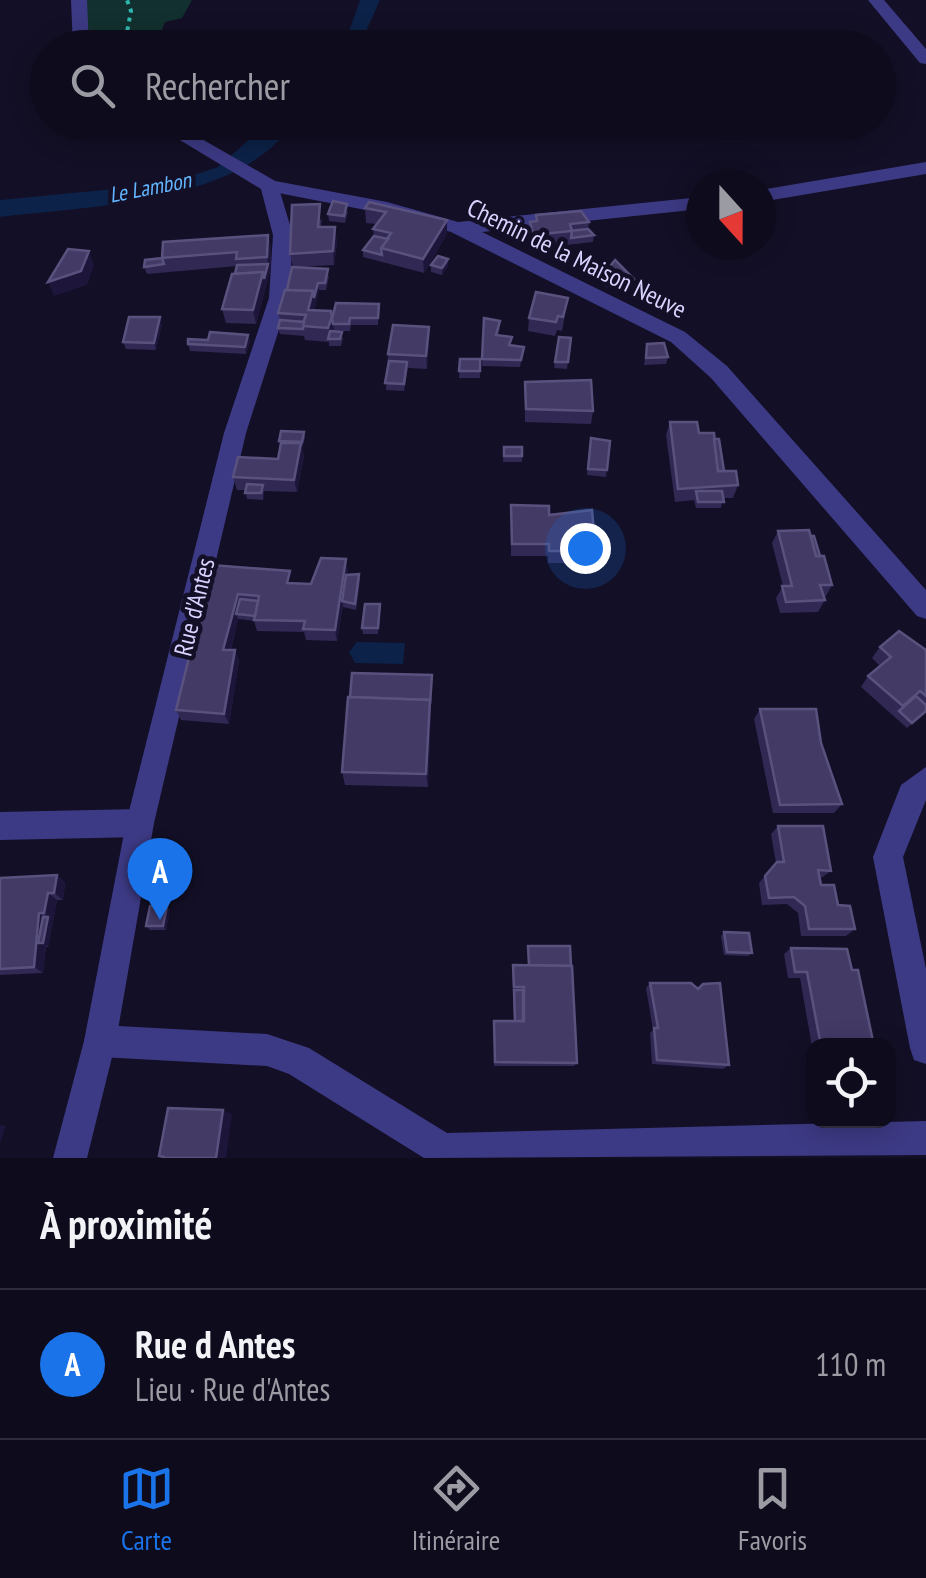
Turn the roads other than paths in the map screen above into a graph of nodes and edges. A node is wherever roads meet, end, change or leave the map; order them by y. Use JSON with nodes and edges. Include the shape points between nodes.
{"nodes":[{"id":1,"x":80,"y":0,"type":"edge"},
{"id":2,"x":876,"y":0,"type":"edge"},
{"id":3,"x":81,"y":30,"type":"edge"},
{"id":4,"x":926,"y":59,"type":"edge"},
{"id":5,"x":192,"y":140,"type":"edge"},
{"id":6,"x":926,"y":168,"type":"edge"},
{"id":7,"x":270,"y":186,"type":"junction"},
{"id":8,"x":776,"y":194,"type":"edge"},
{"id":9,"x":686,"y":204,"type":"edge"},
{"id":10,"x":458,"y":228,"type":"junction"},
{"id":11,"x":926,"y":608,"type":"edge"},
{"id":12,"x":926,"y":780,"type":"edge"},
{"id":13,"x":140,"y":822,"type":"junction"},
{"id":14,"x":0,"y":826,"type":"edge"},
{"id":15,"x":100,"y":1041,"type":"junction"},
{"id":16,"x":926,"y":1048,"type":"edge"},
{"id":17,"x":926,"y":1138,"type":"edge"},
{"id":18,"x":443,"y":1154,"type":"edge"},
{"id":19,"x":70,"y":1158,"type":"edge"}],
"edges":[{"from":1,"to":3,"type":"street"},
{"from":2,"to":4,"type":"street"},
{"from":5,"to":7,"type":"street"},
{"from":6,"to":8,"type":"street"},
{"from":7,"to":10,"type":"street","name":"Chemin de la Maison Neuve"},
{"from":7,"to":13,"type":"street","name":"Rue d'Antes","via":[[283,235],[279,298],[235,433]]},
{"from":9,"to":10,"type":"street"},
{"from":10,"to":11,"type":"street","name":"Chemin de la Maison Neuve","via":[[678,337],[719,372]]},
{"from":12,"to":16,"type":"street","via":[[912,794],[888,857]]},
{"from":13,"to":14,"type":"street"},
{"from":13,"to":15,"type":"street","name":"Rue d'Antes"},
{"from":15,"to":18,"type":"street","via":[[268,1050],[297,1060]]},
{"from":15,"to":19,"type":"street","name":"Rue d'Antes"},
{"from":17,"to":18,"type":"street"}]}
